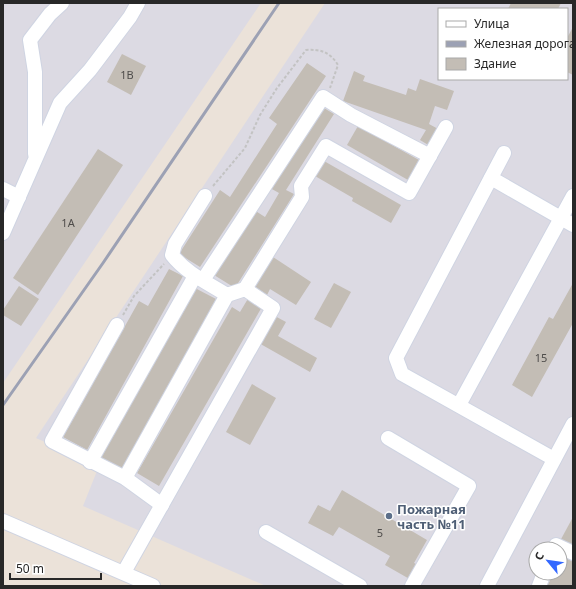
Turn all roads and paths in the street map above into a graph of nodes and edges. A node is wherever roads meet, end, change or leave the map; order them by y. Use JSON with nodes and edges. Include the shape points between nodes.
{"nodes":[{"id":1,"x":62,"y":3,"type":"edge"},
{"id":2,"x":138,"y":3,"type":"edge"},
{"id":3,"x":323,"y":97,"type":"junction"},
{"id":4,"x":446,"y":127,"type":"dead end"},
{"id":5,"x":504,"y":153,"type":"dead end"},
{"id":6,"x":430,"y":156,"type":"junction"},
{"id":7,"x":35,"y":159,"type":"junction"},
{"id":8,"x":491,"y":178,"type":"junction"},
{"id":9,"x":3,"y":189,"type":"edge"},
{"id":10,"x":205,"y":196,"type":"joint"},
{"id":11,"x":573,"y":196,"type":"edge"},
{"id":12,"x":19,"y":197,"type":"junction"},
{"id":13,"x":567,"y":221,"type":"edge"},
{"id":14,"x":3,"y":233,"type":"edge"},
{"id":15,"x":172,"y":256,"type":"junction"},
{"id":16,"x":199,"y":278,"type":"junction"},
{"id":17,"x":245,"y":289,"type":"junction"},
{"id":18,"x":227,"y":295,"type":"junction"},
{"id":19,"x":118,"y":325,"type":"joint"},
{"id":20,"x":459,"y":405,"type":"junction"},
{"id":21,"x":573,"y":424,"type":"edge"},
{"id":22,"x":388,"y":438,"type":"dead end"},
{"id":23,"x":554,"y":459,"type":"junction"},
{"id":24,"x":90,"y":462,"type":"junction"},
{"id":25,"x":125,"y":478,"type":"junction"},
{"id":26,"x":162,"y":505,"type":"junction"},
{"id":27,"x":5,"y":525,"type":"edge"},
{"id":28,"x":266,"y":532,"type":"dead end"},
{"id":29,"x":124,"y":572,"type":"junction"},
{"id":30,"x":153,"y":586,"type":"edge"},
{"id":31,"x":360,"y":586,"type":"edge"},
{"id":32,"x":412,"y":586,"type":"edge"},
{"id":33,"x":487,"y":586,"type":"edge"}],
"edges":[{"from":1,"to":7,"type":"street","via":[[30,40],[35,72]]},
{"from":2,"to":7,"type":"street","via":[[130,18],[90,70],[60,103]]},
{"from":3,"to":6,"type":"street","via":[[351,115]]},
{"from":3,"to":10,"type":"path","via":[[331,86],[338,65],[332,56],[316,49],[306,50],[260,115],[245,148]]},
{"from":3,"to":16,"type":"street"},
{"from":4,"to":6,"type":"street"},
{"from":5,"to":8,"type":"street"},
{"from":6,"to":17,"type":"street","via":[[409,193],[326,146],[301,186],[302,197]]},
{"from":7,"to":12,"type":"street"},
{"from":8,"to":13,"type":"street"},
{"from":8,"to":20,"type":"street","via":[[396,358],[402,374]]},
{"from":9,"to":12,"type":"street"},
{"from":10,"to":15,"type":"street","via":[[176,244]]},
{"from":11,"to":13,"type":"street"},
{"from":12,"to":14,"type":"street"},
{"from":13,"to":20,"type":"street"},
{"from":15,"to":16,"type":"street"},
{"from":15,"to":19,"type":"path","via":[[134,296]]},
{"from":16,"to":18,"type":"street"},
{"from":16,"to":24,"type":"street"},
{"from":17,"to":18,"type":"street"},
{"from":17,"to":26,"type":"street","via":[[273,308]]},
{"from":18,"to":25,"type":"street"},
{"from":19,"to":24,"type":"street","via":[[52,441]]},
{"from":20,"to":23,"type":"street"},
{"from":21,"to":23,"type":"street"},
{"from":22,"to":32,"type":"street","via":[[470,486]]},
{"from":23,"to":33,"type":"street"},
{"from":24,"to":25,"type":"street"},
{"from":25,"to":26,"type":"street"},
{"from":26,"to":29,"type":"street"},
{"from":27,"to":29,"type":"street"},
{"from":28,"to":31,"type":"street"},
{"from":29,"to":30,"type":"street"}]}
